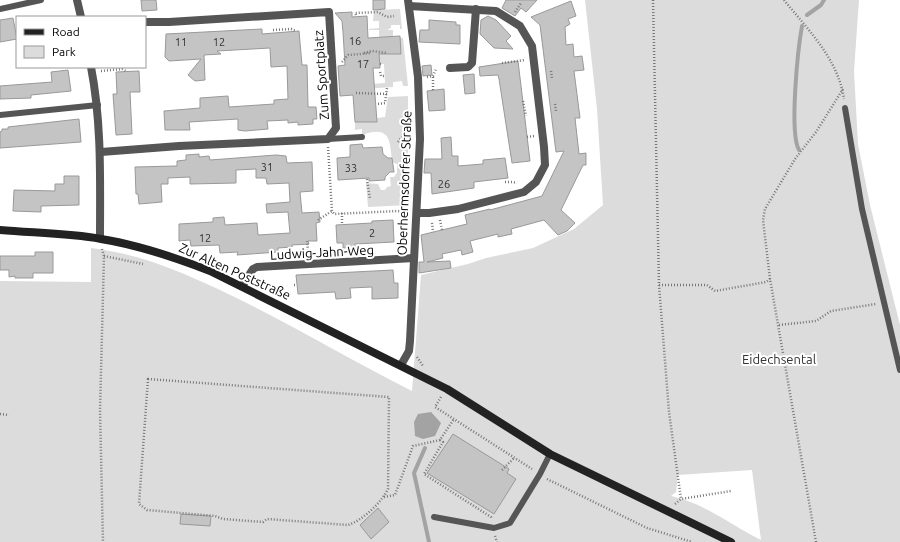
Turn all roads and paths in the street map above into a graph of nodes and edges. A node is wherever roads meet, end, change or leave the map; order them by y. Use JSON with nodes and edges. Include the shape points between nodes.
{"nodes":[{"id":1,"x":41,"y":0,"type":"edge"},
{"id":2,"x":77,"y":0,"type":"edge"},
{"id":3,"x":653,"y":0,"type":"edge"},
{"id":4,"x":784,"y":0,"type":"edge"},
{"id":5,"x":408,"y":3,"type":"edge"},
{"id":6,"x":0,"y":8,"type":"edge"},
{"id":7,"x":476,"y":9,"type":"junction"},
{"id":8,"x":356,"y":15,"type":"dead end"},
{"id":9,"x":81,"y":16,"type":"edge"},
{"id":10,"x":394,"y":16,"type":"dead end"},
{"id":11,"x":146,"y":22,"type":"edge"},
{"id":12,"x":273,"y":30,"type":"dead end"},
{"id":13,"x":296,"y":31,"type":"dead end"},
{"id":14,"x":371,"y":53,"type":"dead end"},
{"id":15,"x":387,"y":53,"type":"dead end"},
{"id":16,"x":364,"y":54,"type":"junction"},
{"id":17,"x":533,"y":59,"type":"junction"},
{"id":18,"x":502,"y":63,"type":"dead end"},
{"id":19,"x":332,"y":65,"type":"junction"},
{"id":20,"x":91,"y":68,"type":"edge"},
{"id":21,"x":450,"y":68,"type":"dead end"},
{"id":22,"x":100,"y":71,"type":"dead end"},
{"id":23,"x":126,"y":71,"type":"dead end"},
{"id":24,"x":551,"y":71,"type":"dead end"},
{"id":25,"x":380,"y":72,"type":"dead end"},
{"id":26,"x":384,"y":76,"type":"dead end"},
{"id":27,"x":434,"y":76,"type":"dead end"},
{"id":28,"x":552,"y":78,"type":"dead end"},
{"id":29,"x":387,"y":88,"type":"dead end"},
{"id":30,"x":843,"y":89,"type":"junction"},
{"id":31,"x":433,"y":90,"type":"dead end"},
{"id":32,"x":356,"y":93,"type":"dead end"},
{"id":33,"x":387,"y":94,"type":"junction"},
{"id":34,"x":523,"y":101,"type":"dead end"},
{"id":35,"x":378,"y":104,"type":"dead end"},
{"id":36,"x":556,"y":104,"type":"dead end"},
{"id":37,"x":98,"y":105,"type":"junction"},
{"id":38,"x":845,"y":108,"type":"joint"},
{"id":39,"x":556,"y":111,"type":"dead end"},
{"id":40,"x":0,"y":115,"type":"edge"},
{"id":41,"x":526,"y":116,"type":"dead end"},
{"id":42,"x":362,"y":137,"type":"dead end"},
{"id":43,"x":402,"y":137,"type":"dead end"},
{"id":44,"x":328,"y":139,"type":"junction"},
{"id":45,"x":398,"y":142,"type":"dead end"},
{"id":46,"x":101,"y":152,"type":"junction"},
{"id":47,"x":367,"y":179,"type":"dead end"},
{"id":48,"x":370,"y":199,"type":"dead end"},
{"id":49,"x":332,"y":211,"type":"junction"},
{"id":50,"x":342,"y":213,"type":"junction"},
{"id":51,"x":417,"y":215,"type":"junction"},
{"id":52,"x":318,"y":220,"type":"dead end"},
{"id":53,"x":342,"y":224,"type":"dead end"},
{"id":54,"x":0,"y":230,"type":"edge"},
{"id":55,"x":100,"y":238,"type":"junction"},
{"id":56,"x":307,"y":241,"type":"dead end"},
{"id":57,"x":301,"y":254,"type":"dead end"},
{"id":58,"x":104,"y":256,"type":"junction"},
{"id":59,"x":414,"y":258,"type":"junction"},
{"id":60,"x":143,"y":264,"type":"dead end"},
{"id":61,"x":770,"y":280,"type":"junction"},
{"id":62,"x":242,"y":286,"type":"junction"},
{"id":63,"x":659,"y":286,"type":"junction"},
{"id":64,"x":885,"y":303,"type":"junction"},
{"id":65,"x":778,"y":326,"type":"junction"},
{"id":66,"x":401,"y":365,"type":"junction"},
{"id":67,"x":900,"y":370,"type":"edge"},
{"id":68,"x":444,"y":393,"type":"dead end"},
{"id":69,"x":0,"y":414,"type":"edge"},
{"id":70,"x":9,"y":415,"type":"dead end"},
{"id":71,"x":454,"y":419,"type":"junction"},
{"id":72,"x":440,"y":440,"type":"junction"},
{"id":73,"x":550,"y":454,"type":"junction"},
{"id":74,"x":514,"y":458,"type":"junction"},
{"id":75,"x":502,"y":470,"type":"dead end"},
{"id":76,"x":540,"y":474,"type":"junction"},
{"id":77,"x":731,"y":491,"type":"dead end"},
{"id":78,"x":384,"y":497,"type":"junction"},
{"id":79,"x":681,"y":499,"type":"junction"},
{"id":80,"x":672,"y":512,"type":"junction"},
{"id":81,"x":491,"y":516,"type":"dead end"},
{"id":82,"x":434,"y":517,"type":"dead end"},
{"id":83,"x":720,"y":539,"type":"edge"},
{"id":84,"x":103,"y":542,"type":"edge"},
{"id":85,"x":692,"y":542,"type":"edge"},
{"id":86,"x":731,"y":542,"type":"edge"},
{"id":87,"x":816,"y":542,"type":"edge"}],
"edges":[{"from":1,"to":6,"type":"lane"},
{"from":2,"to":9,"type":"street"},
{"from":3,"to":63,"type":"path"},
{"from":4,"to":30,"type":"path","via":[[826,52],[838,72]]},
{"from":5,"to":7,"type":"street"},
{"from":5,"to":51,"type":"street","name":"Oberhermsdorfer Straße","via":[[418,82],[420,139]]},
{"from":7,"to":17,"type":"street","via":[[496,11],[520,26],[532,46]]},
{"from":7,"to":21,"type":"street","via":[[472,63],[468,67]]},
{"from":8,"to":10,"type":"path","via":[[355,13],[378,12]]},
{"from":11,"to":19,"type":"street","name":"Zum Sportplatz","via":[[329,12]]},
{"from":12,"to":13,"type":"path"},
{"from":14,"to":16,"type":"path"},
{"from":15,"to":16,"type":"path","via":[[372,51]]},
{"from":16,"to":19,"type":"path","via":[[348,55],[338,65]]},
{"from":17,"to":18,"type":"path"},
{"from":17,"to":51,"type":"street","via":[[544,147],[544,165],[536,182],[524,192],[511,196],[458,209]]},
{"from":19,"to":44,"type":"street","name":"Zum Sportplatz","via":[[336,128]]},
{"from":20,"to":37,"type":"street"},
{"from":22,"to":23,"type":"path"},
{"from":24,"to":28,"type":"path"},
{"from":25,"to":26,"type":"path","via":[[381,76]]},
{"from":27,"to":31,"type":"path"},
{"from":29,"to":33,"type":"path"},
{"from":30,"to":38,"type":"path"},
{"from":30,"to":61,"type":"path","via":[[816,132],[795,159],[765,209],[763,220]]},
{"from":32,"to":33,"type":"path"},
{"from":33,"to":35,"type":"path","via":[[385,103]]},
{"from":34,"to":41,"type":"path"},
{"from":36,"to":39,"type":"path"},
{"from":37,"to":40,"type":"lane"},
{"from":37,"to":46,"type":"street"},
{"from":38,"to":64,"type":"lane","via":[[862,209]]},
{"from":42,"to":44,"type":"lane"},
{"from":43,"to":45,"type":"path"},
{"from":44,"to":46,"type":"street","name":"Zum Sportplatz"},
{"from":44,"to":49,"type":"path"},
{"from":46,"to":55,"type":"street"},
{"from":47,"to":48,"type":"path"},
{"from":49,"to":50,"type":"path","via":[[334,214]]},
{"from":49,"to":52,"type":"path"},
{"from":50,"to":51,"type":"path","via":[[398,211],[411,214],[411,217]]},
{"from":50,"to":53,"type":"path"},
{"from":51,"to":59,"type":"street","name":"Oberhermsdorfer Straße"},
{"from":54,"to":55,"type":"street","name":"Zur Alten Poststraße"},
{"from":55,"to":58,"type":"path"},
{"from":55,"to":62,"type":"street","name":"Zur Alten Poststraße","via":[[174,256]]},
{"from":56,"to":57,"type":"path","via":[[308,250]]},
{"from":58,"to":60,"type":"path"},
{"from":58,"to":84,"type":"path","via":[[100,410]]},
{"from":59,"to":62,"type":"street","name":"Ludwig-Jahn-Weg","via":[[257,267]]},
{"from":59,"to":66,"type":"street","name":"Oberhermsdorfer Straße","via":[[410,345]]},
{"from":61,"to":63,"type":"path","via":[[715,291],[702,284]]},
{"from":61,"to":65,"type":"path"},
{"from":62,"to":66,"type":"street","name":"Zur Alten Poststraße"},
{"from":63,"to":79,"type":"path","via":[[669,412]]},
{"from":64,"to":65,"type":"path","via":[[831,311],[816,321]]},
{"from":64,"to":67,"type":"lane"},
{"from":65,"to":87,"type":"path"},
{"from":66,"to":73,"type":"street","name":"Zur Alten Poststraße","via":[[447,389]]},
{"from":68,"to":71,"type":"path","via":[[435,407]]},
{"from":69,"to":70,"type":"path"},
{"from":71,"to":72,"type":"path"},
{"from":71,"to":74,"type":"path"},
{"from":72,"to":78,"type":"path","via":[[413,446],[395,495]]},
{"from":72,"to":81,"type":"path","via":[[443,442],[424,474]]},
{"from":73,"to":76,"type":"lane"},
{"from":73,"to":80,"type":"street","name":"Zur Alten Poststraße"},
{"from":74,"to":75,"type":"path"},
{"from":74,"to":76,"type":"path"},
{"from":76,"to":82,"type":"lane","via":[[510,523],[494,528]]},
{"from":76,"to":85,"type":"path","via":[[553,483],[647,528]]},
{"from":77,"to":79,"type":"path"},
{"from":78,"to":78,"type":"path","via":[[356,523],[348,525],[267,519],[263,522],[147,510],[139,504],[148,379],[389,397],[388,489]]},
{"from":79,"to":80,"type":"path","via":[[676,502]]},
{"from":80,"to":83,"type":"street","name":"Zur Alten Poststraße"},
{"from":83,"to":86,"type":"street","name":"Zur Alten Poststraße"}]}
